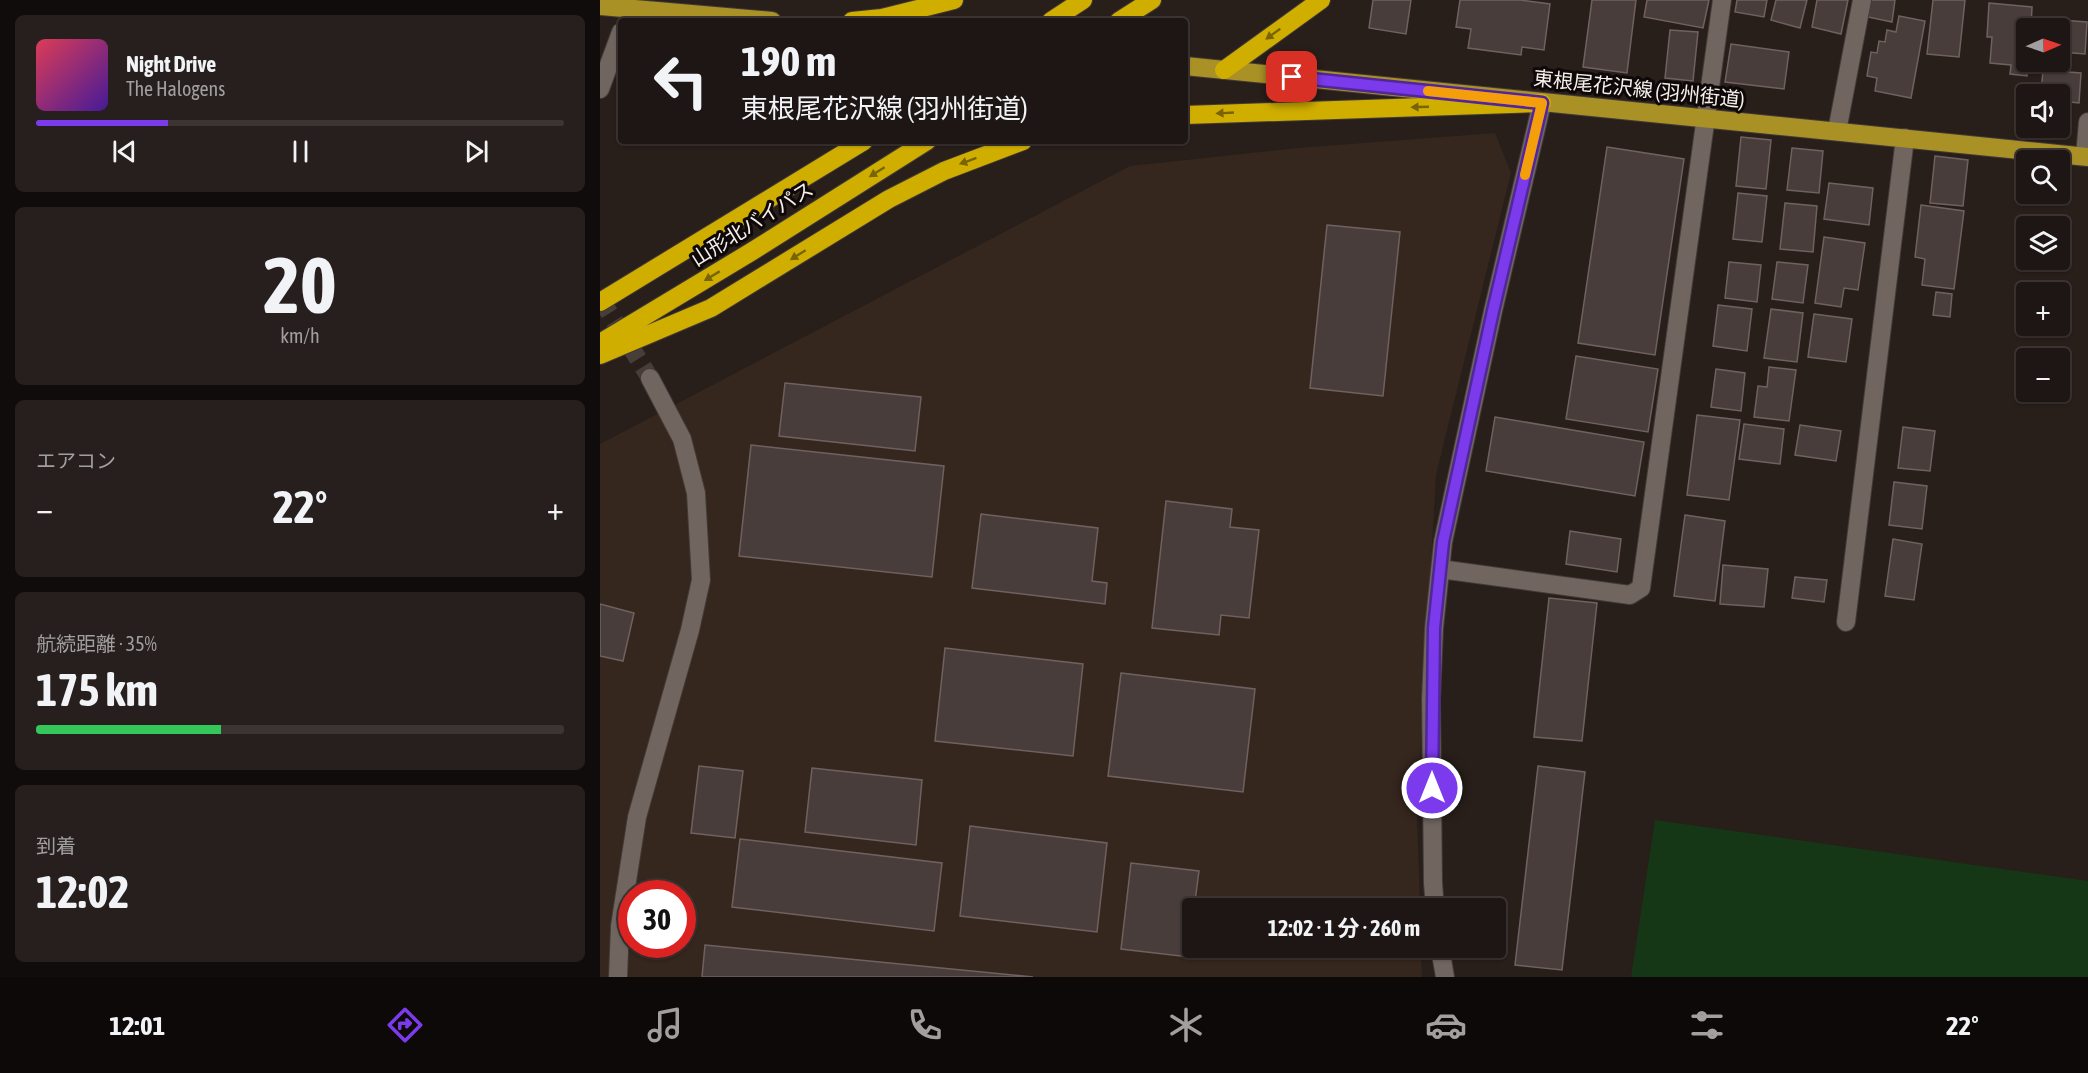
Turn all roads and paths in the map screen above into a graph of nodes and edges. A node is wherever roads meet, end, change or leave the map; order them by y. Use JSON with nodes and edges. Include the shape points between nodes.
{"nodes":[{"id":1,"x":954,"y":0,"type":"edge"},
{"id":2,"x":1083,"y":0,"type":"edge"},
{"id":3,"x":1152,"y":0,"type":"edge"},
{"id":4,"x":1321,"y":0,"type":"edge"},
{"id":5,"x":1722,"y":0,"type":"edge"},
{"id":6,"x":1862,"y":0,"type":"edge"},
{"id":7,"x":600,"y":6,"type":"edge"},
{"id":8,"x":628,"y":10,"type":"edge"},
{"id":9,"x":733,"y":18,"type":"edge"},
{"id":10,"x":882,"y":18,"type":"edge"},
{"id":11,"x":1056,"y":18,"type":"edge"},
{"id":12,"x":1124,"y":18,"type":"edge"},
{"id":13,"x":618,"y":40,"type":"edge"},
{"id":14,"x":1188,"y":66,"type":"edge"},
{"id":15,"x":1224,"y":70,"type":"junction"},
{"id":16,"x":600,"y":89,"type":"edge"},
{"id":17,"x":1542,"y":103,"type":"junction"},
{"id":18,"x":1188,"y":115,"type":"edge"},
{"id":19,"x":1706,"y":119,"type":"junction"},
{"id":20,"x":2088,"y":122,"type":"edge"},
{"id":21,"x":1837,"y":131,"type":"junction"},
{"id":22,"x":1905,"y":138,"type":"junction"},
{"id":23,"x":859,"y":144,"type":"edge"},
{"id":24,"x":922,"y":144,"type":"edge"},
{"id":25,"x":1015,"y":144,"type":"edge"},
{"id":26,"x":2087,"y":157,"type":"edge"},
{"id":27,"x":600,"y":302,"type":"edge"},
{"id":28,"x":600,"y":344,"type":"edge"},
{"id":29,"x":600,"y":355,"type":"edge"},
{"id":30,"x":650,"y":378,"type":"tunnel mouth"},
{"id":31,"x":1440,"y":569,"type":"junction"},
{"id":32,"x":1846,"y":622,"type":"dead end"},
{"id":33,"x":1434,"y":898,"type":"edge"},
{"id":34,"x":1442,"y":958,"type":"edge"},
{"id":35,"x":618,"y":977,"type":"edge"},
{"id":36,"x":1445,"y":977,"type":"edge"}],
"edges":[{"from":1,"to":10,"type":"highway"},
{"from":2,"to":11,"type":"highway"},
{"from":3,"to":12,"type":"highway"},
{"from":4,"to":15,"type":"highway","one_way":true},
{"from":5,"to":19,"type":"street"},
{"from":6,"to":21,"type":"street"},
{"from":7,"to":8,"type":"main road"},
{"from":8,"to":9,"type":"main road"},
{"from":13,"to":16,"type":"street"},
{"from":14,"to":15,"type":"main road","name":"東根尾花沢線 (羽州街道)"},
{"from":15,"to":17,"type":"main road","name":"東根尾花沢線 (羽州街道)"},
{"from":17,"to":18,"type":"highway","one_way":true},
{"from":17,"to":19,"type":"main road","name":"東根尾花沢線 (羽州街道)"},
{"from":17,"to":31,"type":"street","via":[[1490,323]]},
{"from":19,"to":21,"type":"main road","name":"東根尾花沢線 (羽州街道)"},
{"from":19,"to":31,"type":"street","via":[[1641,588],[1630,595]]},
{"from":20,"to":26,"type":"street"},
{"from":21,"to":22,"type":"main road","name":"東根尾花沢線 (羽州街道)"},
{"from":22,"to":26,"type":"main road","name":"東根尾花沢線 (羽州街道)"},
{"from":22,"to":32,"type":"street"},
{"from":23,"to":27,"type":"highway","name":"山形北バイパス"},
{"from":24,"to":28,"type":"highway","name":"山形北バイパス","one_way":true},
{"from":25,"to":29,"type":"highway","one_way":true,"via":[[944,171],[889,199],[711,308]]},
{"from":30,"to":35,"type":"street","via":[[682,439],[696,493],[701,580],[637,817],[620,926]]},
{"from":31,"to":33,"type":"street","via":[[1431,699]]},
{"from":34,"to":36,"type":"street"}]}
